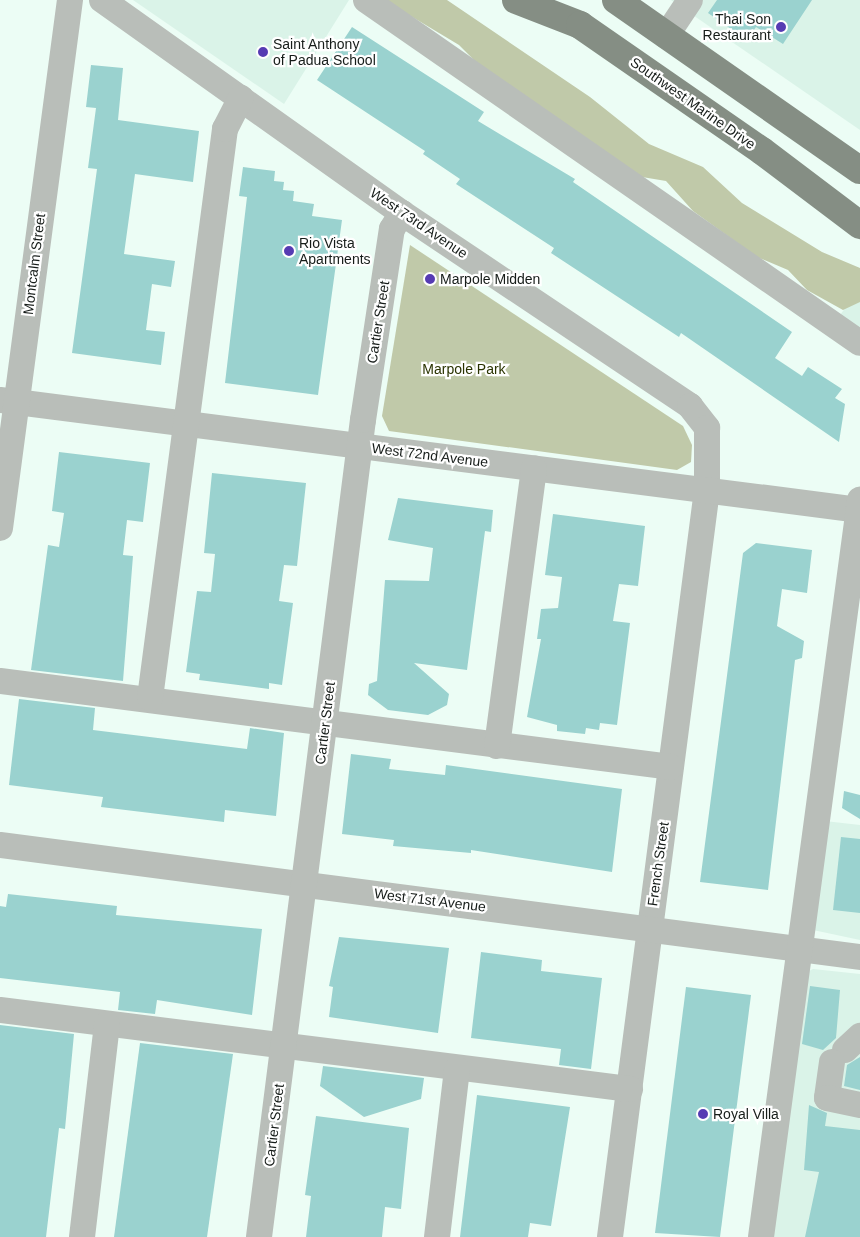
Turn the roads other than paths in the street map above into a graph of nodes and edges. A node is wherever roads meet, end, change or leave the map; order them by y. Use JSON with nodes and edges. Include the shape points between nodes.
{"nodes":[{"id":1,"x":70,"y":0,"type":"edge"},
{"id":2,"x":102,"y":0,"type":"edge"},
{"id":3,"x":366,"y":0,"type":"edge"},
{"id":4,"x":516,"y":0,"type":"edge"},
{"id":5,"x":550,"y":0,"type":"edge"},
{"id":6,"x":690,"y":0,"type":"edge"},
{"id":7,"x":623,"y":2,"type":"edge"},
{"id":8,"x":580,"y":25,"type":"junction"},
{"id":9,"x":666,"y":36,"type":"junction"},
{"id":10,"x":241,"y":98,"type":"junction"},
{"id":11,"x":858,"y":168,"type":"edge"},
{"id":12,"x":402,"y":213,"type":"junction"},
{"id":13,"x":860,"y":225,"type":"edge"},
{"id":14,"x":860,"y":343,"type":"edge"},
{"id":15,"x":8,"y":401,"type":"edge"},
{"id":16,"x":186,"y":426,"type":"junction"},
{"id":17,"x":360,"y":446,"type":"junction"},
{"id":18,"x":534,"y":468,"type":"junction"},
{"id":19,"x":707,"y":490,"type":"junction"},
{"id":20,"x":860,"y":506,"type":"edge"},
{"id":21,"x":0,"y":528,"type":"edge"},
{"id":22,"x":0,"y":681,"type":"edge"},
{"id":23,"x":150,"y":698,"type":"junction"},
{"id":24,"x":325,"y":722,"type":"junction"},
{"id":25,"x":497,"y":746,"type":"junction"},
{"id":26,"x":672,"y":767,"type":"junction"},
{"id":27,"x":0,"y":845,"type":"edge"},
{"id":28,"x":304,"y":884,"type":"junction"},
{"id":29,"x":649,"y":929,"type":"junction"},
{"id":30,"x":799,"y":949,"type":"junction"},
{"id":31,"x":860,"y":957,"type":"edge"},
{"id":32,"x":0,"y":1010,"type":"edge"},
{"id":33,"x":107,"y":1024,"type":"junction"},
{"id":34,"x":284,"y":1049,"type":"junction"},
{"id":35,"x":846,"y":1049,"type":"edge"},
{"id":36,"x":457,"y":1069,"type":"junction"},
{"id":37,"x":630,"y":1090,"type":"junction"},
{"id":38,"x":851,"y":1099,"type":"edge"},
{"id":39,"x":82,"y":1237,"type":"edge"},
{"id":40,"x":260,"y":1237,"type":"edge"},
{"id":41,"x":437,"y":1237,"type":"edge"},
{"id":42,"x":610,"y":1237,"type":"edge"},
{"id":43,"x":761,"y":1237,"type":"edge"}],
"edges":[{"from":1,"to":15,"type":"street","name":"Montcalm Street"},
{"from":2,"to":10,"type":"street","name":"West 73rd Avenue"},
{"from":3,"to":14,"type":"street"},
{"from":4,"to":8,"type":"main road","name":"Southwest Marine Drive"},
{"from":5,"to":8,"type":"main road"},
{"from":6,"to":9,"type":"street"},
{"from":7,"to":9,"type":"main road"},
{"from":8,"to":13,"type":"main road","name":"Southwest Marine Drive","via":[[762,151]]},
{"from":9,"to":11,"type":"main road"},
{"from":10,"to":12,"type":"street","name":"West 73rd Avenue"},
{"from":10,"to":16,"type":"street","via":[[225,128]]},
{"from":12,"to":17,"type":"street","name":"Cartier Street","via":[[392,229]]},
{"from":12,"to":19,"type":"street","name":"West 73rd Avenue","via":[[690,406],[710,441]]},
{"from":15,"to":16,"type":"street","name":"West 72nd Avenue"},
{"from":15,"to":21,"type":"street","name":"Montcalm Street"},
{"from":16,"to":17,"type":"street","name":"West 72nd Avenue"},
{"from":16,"to":23,"type":"street"},
{"from":17,"to":18,"type":"street","name":"West 72nd Avenue"},
{"from":17,"to":24,"type":"street","name":"Cartier Street"},
{"from":18,"to":19,"type":"street","name":"West 72nd Avenue"},
{"from":18,"to":25,"type":"street"},
{"from":19,"to":20,"type":"street","name":"West 72nd Avenue"},
{"from":19,"to":26,"type":"street","name":"French Street"},
{"from":20,"to":30,"type":"street"},
{"from":22,"to":23,"type":"street"},
{"from":23,"to":24,"type":"street"},
{"from":24,"to":25,"type":"street"},
{"from":24,"to":28,"type":"street","name":"Cartier Street"},
{"from":25,"to":26,"type":"street"},
{"from":26,"to":29,"type":"street","name":"French Street"},
{"from":27,"to":28,"type":"street","name":"West 71st Avenue"},
{"from":28,"to":29,"type":"street","name":"West 71st Avenue"},
{"from":28,"to":34,"type":"street","name":"Cartier Street"},
{"from":29,"to":30,"type":"street","name":"West 71st Avenue"},
{"from":29,"to":37,"type":"street","name":"French Street"},
{"from":30,"to":31,"type":"street","name":"West 71st Avenue"},
{"from":30,"to":43,"type":"street"},
{"from":32,"to":33,"type":"street"},
{"from":33,"to":34,"type":"street"},
{"from":33,"to":39,"type":"street"},
{"from":34,"to":36,"type":"street"},
{"from":34,"to":40,"type":"street","name":"Cartier Street"},
{"from":35,"to":38,"type":"street","via":[[828,1098]]},
{"from":36,"to":37,"type":"street"},
{"from":36,"to":41,"type":"street"},
{"from":37,"to":42,"type":"street","name":"French Street"}]}
